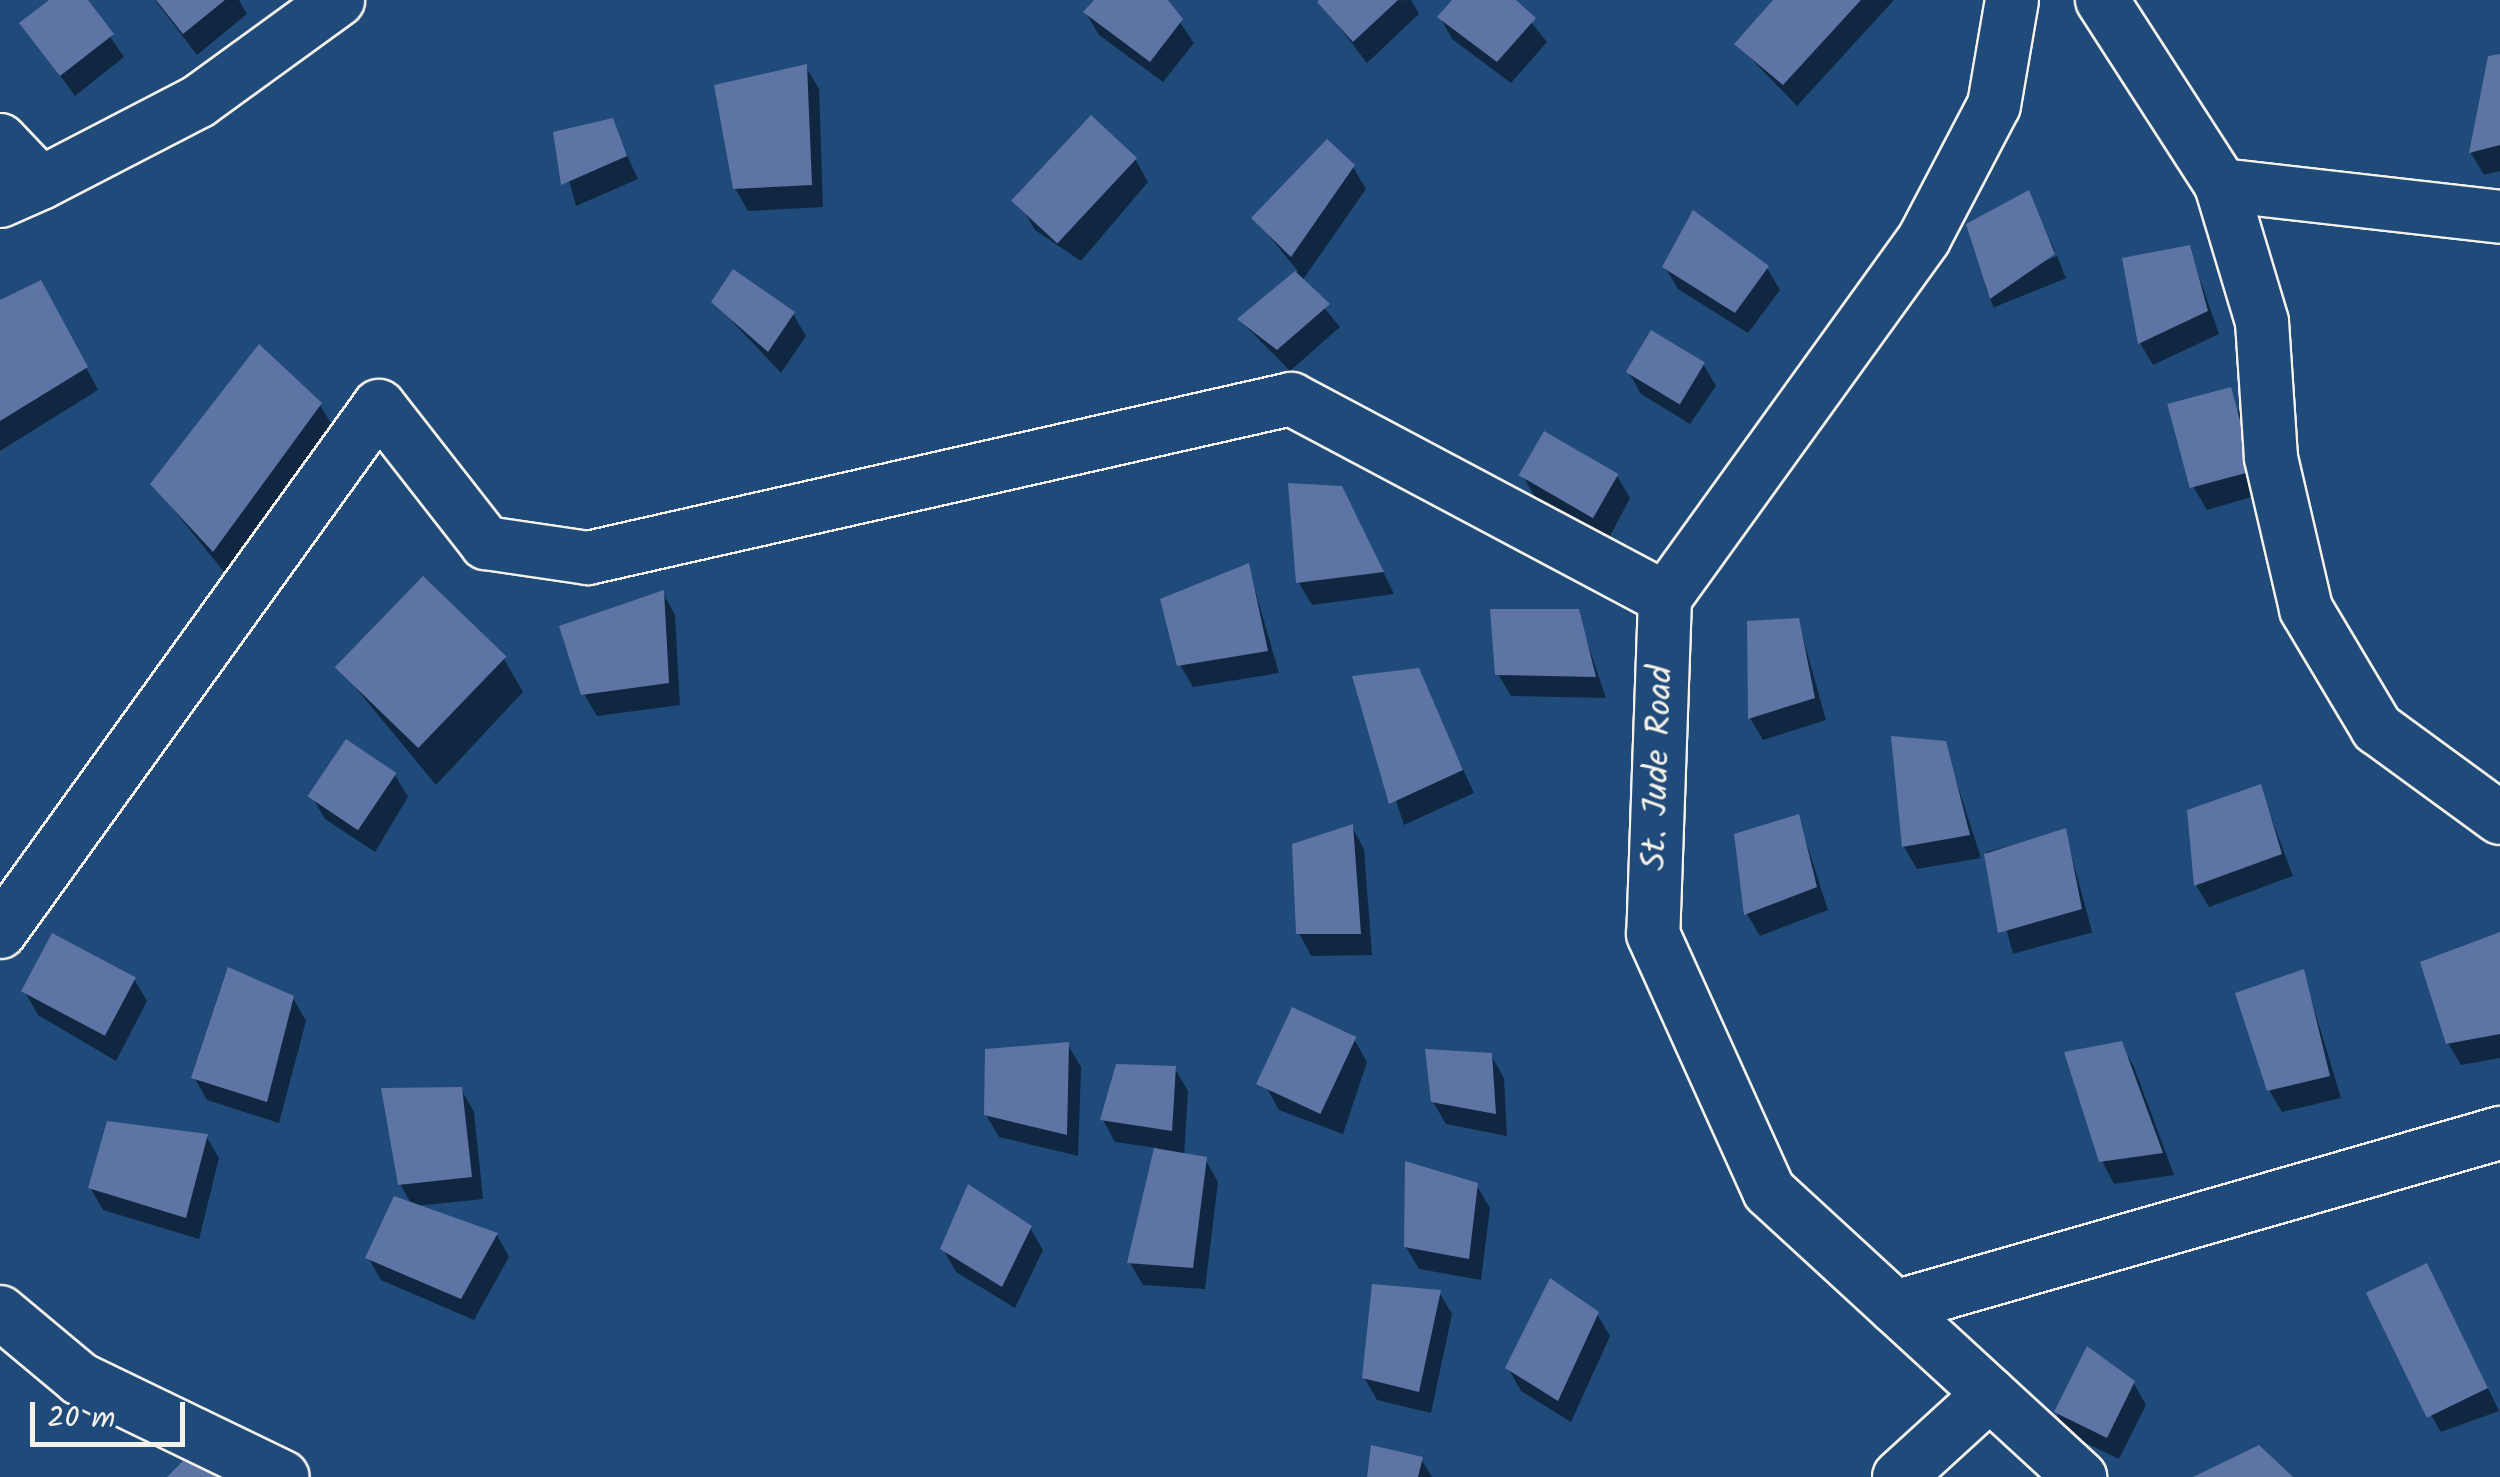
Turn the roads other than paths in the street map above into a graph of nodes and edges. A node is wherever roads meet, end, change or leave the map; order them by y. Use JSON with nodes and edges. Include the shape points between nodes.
{"nodes":[{"id":1,"x":338,"y":0,"type":"edge"},
{"id":2,"x":2012,"y":0,"type":"edge"},
{"id":3,"x":2102,"y":0,"type":"edge"},
{"id":4,"x":0,"y":140,"type":"edge"},
{"id":5,"x":2222,"y":184,"type":"junction"},
{"id":6,"x":20,"y":192,"type":"edge"},
{"id":7,"x":2500,"y":217,"type":"edge"},
{"id":8,"x":1665,"y":598,"type":"junction"},
{"id":9,"x":2500,"y":818,"type":"edge"},
{"id":10,"x":0,"y":932,"type":"edge"},
{"id":11,"x":2500,"y":1133,"type":"edge"},
{"id":12,"x":1895,"y":1307,"type":"junction"},
{"id":13,"x":0,"y":1312,"type":"edge"},
{"id":14,"x":1990,"y":1394,"type":"junction"},
{"id":15,"x":283,"y":1477,"type":"edge"},
{"id":16,"x":1899,"y":1477,"type":"edge"},
{"id":17,"x":2080,"y":1477,"type":"edge"}],
"edges":[{"from":1,"to":6,"type":"street","via":[[199,101]]},
{"from":2,"to":8,"type":"street","via":[[1994,106],[1924,239]]},
{"from":3,"to":5,"type":"street"},
{"from":4,"to":6,"type":"street"},
{"from":5,"to":7,"type":"street"},
{"from":5,"to":9,"type":"street","via":[[2262,322],[2271,458],[2306,608],[2377,728]]},
{"from":8,"to":10,"type":"street","via":[[1290,399],[588,558],[486,543],[379,406]]},
{"from":8,"to":12,"type":"street","name":"St. Jude Road","via":[[1653,934],[1769,1191]]},
{"from":11,"to":12,"type":"street"},
{"from":12,"to":14,"type":"street","name":"St. Jude Road"},
{"from":13,"to":15,"type":"street","via":[[80,1379]]},
{"from":14,"to":16,"type":"street"},
{"from":14,"to":17,"type":"street","name":"St. Jude Road"}]}
